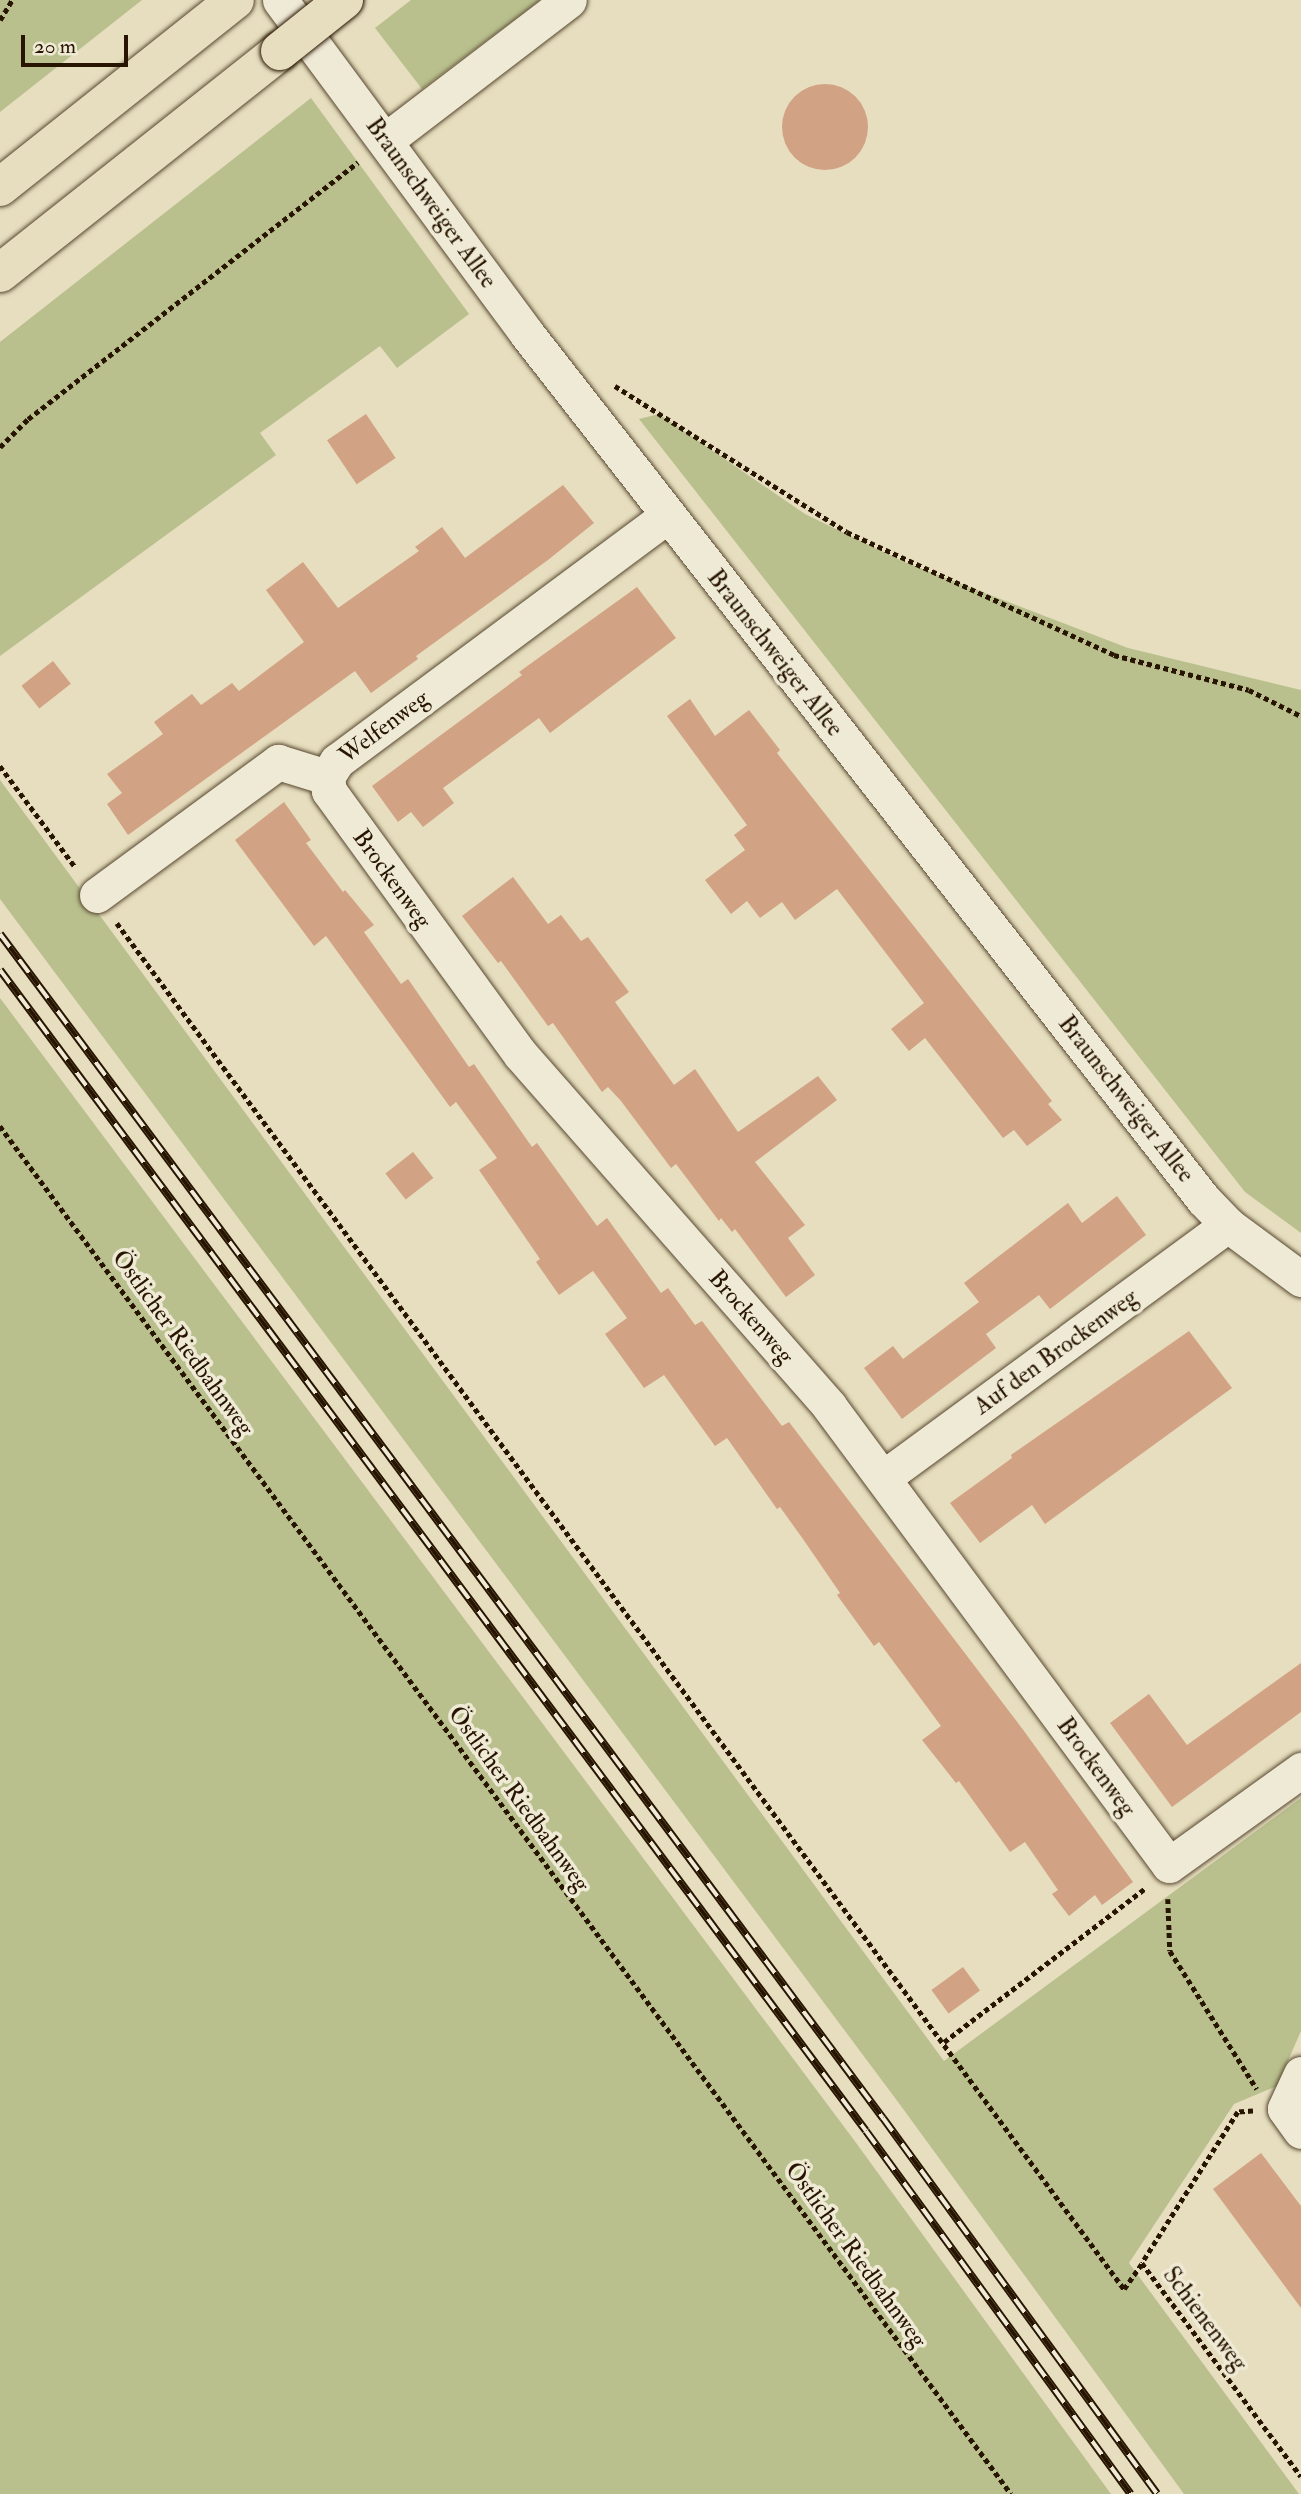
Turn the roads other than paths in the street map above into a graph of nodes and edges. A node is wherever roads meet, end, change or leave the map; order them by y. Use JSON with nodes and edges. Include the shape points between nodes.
{"nodes":[{"id":1,"x":235,"y":0,"type":"edge"},
{"id":2,"x":280,"y":0,"type":"edge"},
{"id":3,"x":344,"y":0,"type":"edge"},
{"id":4,"x":569,"y":0,"type":"edge"},
{"id":5,"x":377,"y":148,"type":"junction"},
{"id":6,"x":0,"y":187,"type":"edge"},
{"id":7,"x":0,"y":273,"type":"edge"},
{"id":8,"x":667,"y":516,"type":"junction"},
{"id":9,"x":327,"y":777,"type":"junction"},
{"id":10,"x":97,"y":895,"type":"road end"},
{"id":11,"x":1228,"y":1225,"type":"junction"},
{"id":12,"x":1301,"y":1279,"type":"edge"},
{"id":13,"x":883,"y":1478,"type":"junction"},
{"id":14,"x":1301,"y":1770,"type":"edge"},
{"id":15,"x":1301,"y":2074,"type":"edge"},
{"id":16,"x":1293,"y":2120,"type":"edge"}],
"edges":[{"from":1,"to":6,"type":"highway"},
{"from":2,"to":5,"type":"street","name":"Braunschweiger Allee"},
{"from":3,"to":7,"type":"highway","bridge":true},
{"from":4,"to":5,"type":"street"},
{"from":5,"to":8,"type":"street","name":"Braunschweiger Allee"},
{"from":8,"to":9,"type":"street","name":"Welfenweg","via":[[337,761]]},
{"from":8,"to":11,"type":"street","name":"Braunschweiger Allee"},
{"from":9,"to":10,"type":"street","name":"Welfenweg","via":[[278,762]]},
{"from":9,"to":13,"type":"street","name":"Brockenweg","via":[[329,791],[521,1055],[829,1406]]},
{"from":11,"to":12,"type":"street","name":"Braunschweiger Allee"},
{"from":11,"to":13,"type":"street","name":"Auf den Brockenweg"},
{"from":13,"to":14,"type":"street","name":"Brockenweg","via":[[1161,1884]]},
{"from":15,"to":16,"type":"street"}]}
